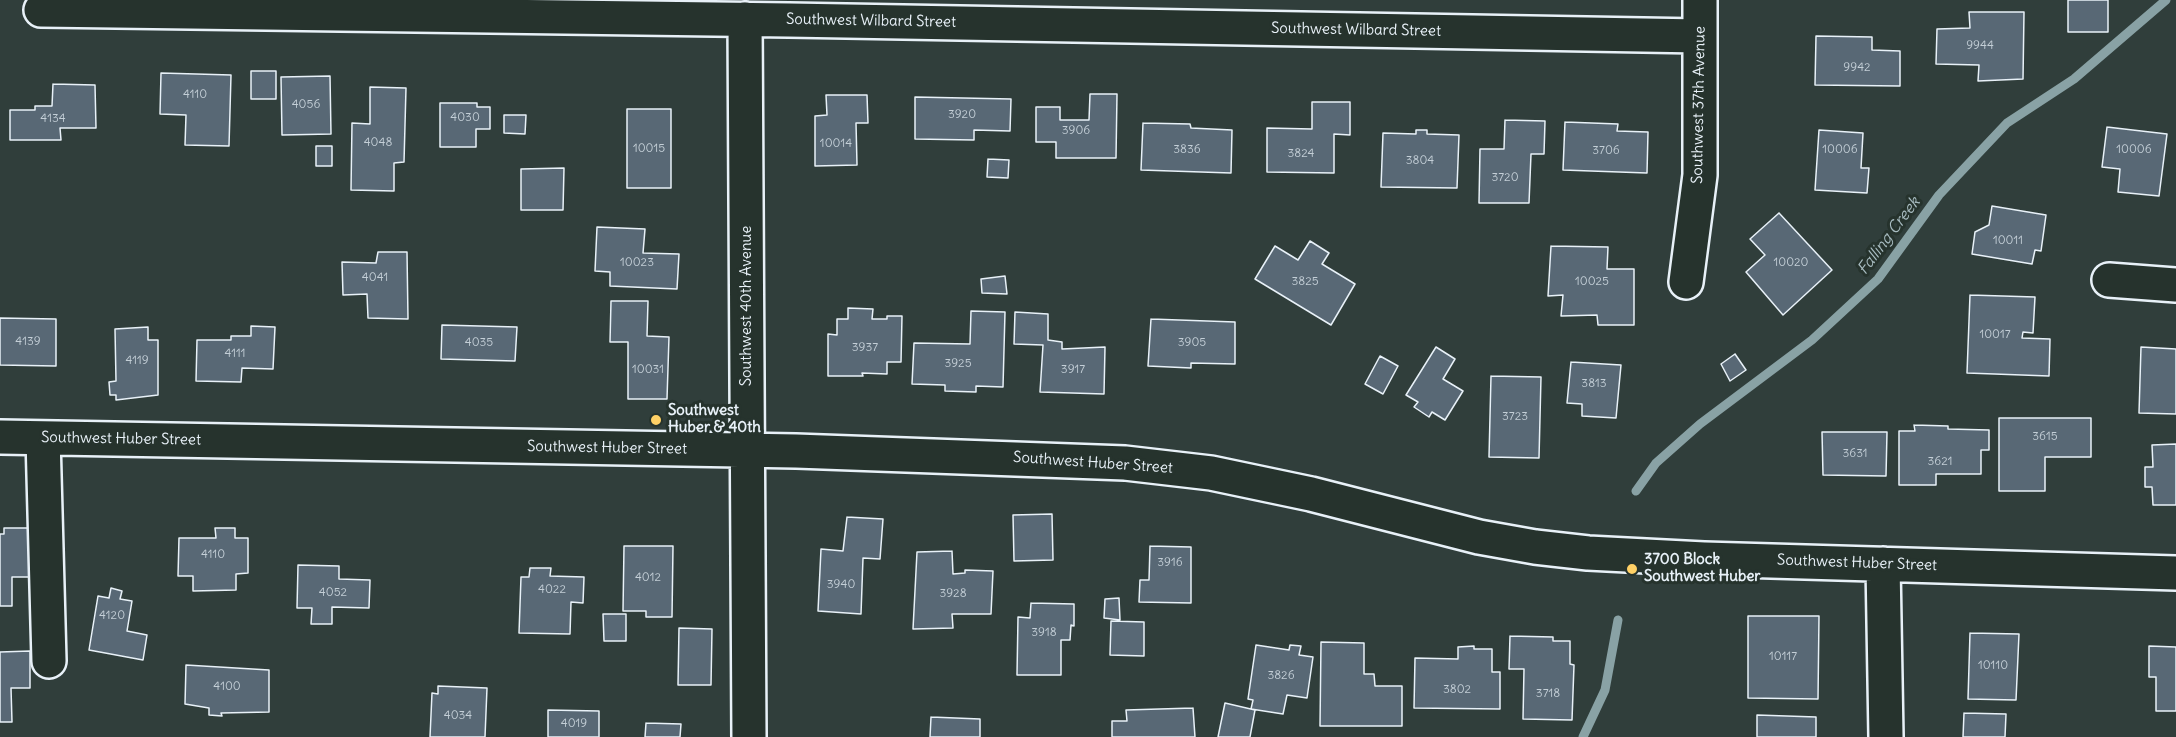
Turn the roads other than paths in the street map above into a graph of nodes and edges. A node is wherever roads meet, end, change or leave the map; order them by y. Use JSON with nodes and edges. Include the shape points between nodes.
{"nodes":[{"id":1,"x":1701,"y":0,"type":"edge"},
{"id":2,"x":40,"y":10,"type":"dead end"},
{"id":3,"x":745,"y":19,"type":"junction"},
{"id":4,"x":1701,"y":36,"type":"junction"},
{"id":5,"x":2109,"y":280,"type":"dead end"},
{"id":6,"x":1686,"y":282,"type":"dead end"},
{"id":7,"x":2176,"y":285,"type":"edge"},
{"id":8,"x":0,"y":437,"type":"edge"},
{"id":9,"x":43,"y":438,"type":"junction"},
{"id":10,"x":748,"y":451,"type":"junction"},
{"id":11,"x":1884,"y":564,"type":"junction"},
{"id":12,"x":2176,"y":573,"type":"edge"},
{"id":13,"x":49,"y":661,"type":"dead end"},
{"id":14,"x":749,"y":737,"type":"edge"},
{"id":15,"x":1886,"y":737,"type":"edge"}],
"edges":[{"from":1,"to":4,"type":"street","name":"Southwest 37th Avenue"},
{"from":2,"to":3,"type":"street","name":"Southwest Wilbard Street"},
{"from":3,"to":4,"type":"street","name":"Southwest Wilbard Street"},
{"from":3,"to":10,"type":"street","name":"Southwest 40th Avenue"},
{"from":4,"to":6,"type":"street","name":"Southwest 37th Avenue","via":[[1701,175]]},
{"from":5,"to":7,"type":"street"},
{"from":8,"to":9,"type":"street","name":"Southwest Huber Street"},
{"from":9,"to":10,"type":"street","name":"Southwest Huber Street"},
{"from":9,"to":13,"type":"street"},
{"from":10,"to":11,"type":"street","name":"Southwest Huber Street","via":[[1125,463],[1262,482],[1479,537],[1535,547],[1704,559]]},
{"from":10,"to":14,"type":"street","name":"Southwest 40th Avenue"},
{"from":11,"to":12,"type":"street","name":"Southwest Huber Street"},
{"from":11,"to":15,"type":"street"}]}
